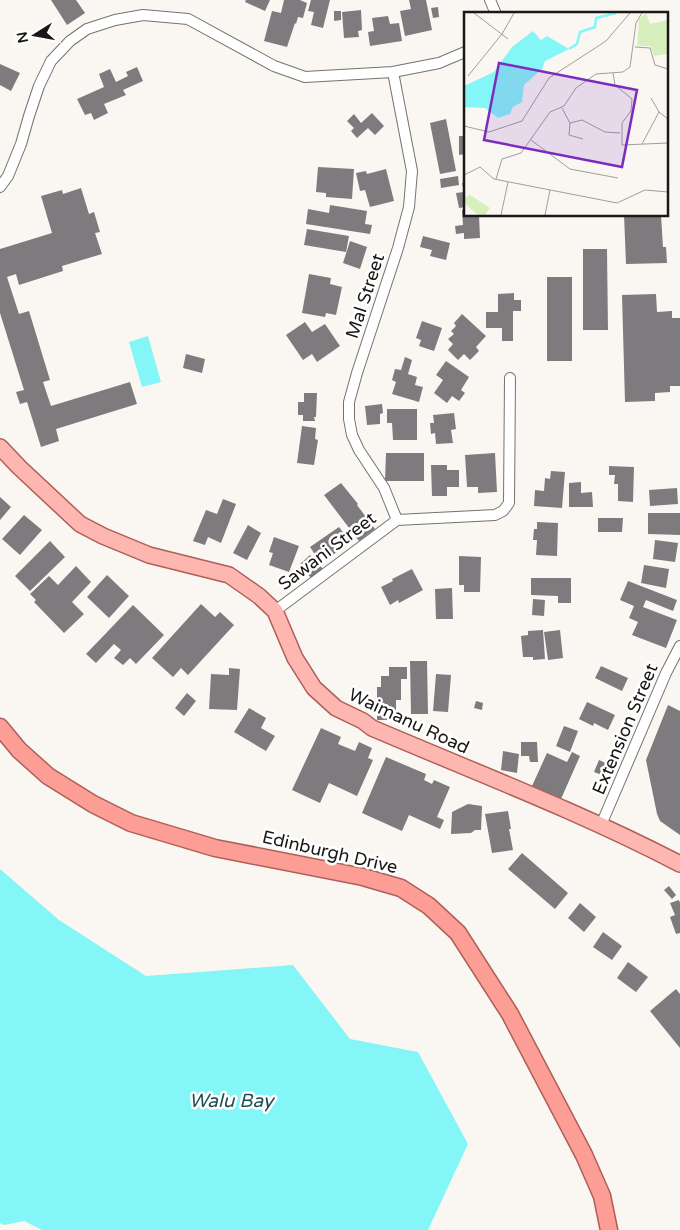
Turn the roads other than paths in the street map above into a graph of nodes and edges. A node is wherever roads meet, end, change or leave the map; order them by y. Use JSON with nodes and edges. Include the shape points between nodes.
{"nodes":[{"id":1,"x":490,"y":0,"type":"edge"},
{"id":2,"x":495,"y":12,"type":"edge"},
{"id":3,"x":464,"y":52,"type":"edge"},
{"id":4,"x":393,"y":72,"type":"junction"},
{"id":5,"x":0,"y":187,"type":"edge"},
{"id":6,"x":510,"y":378,"type":"dead end"},
{"id":7,"x":0,"y":447,"type":"edge"},
{"id":8,"x":397,"y":520,"type":"junction"},
{"id":9,"x":275,"y":611,"type":"junction"},
{"id":10,"x":680,"y":646,"type":"edge"},
{"id":11,"x":0,"y":727,"type":"edge"},
{"id":12,"x":601,"y":825,"type":"junction"},
{"id":13,"x":680,"y":864,"type":"edge"},
{"id":14,"x":609,"y":1230,"type":"edge"}],
"edges":[{"from":1,"to":2,"type":"street"},
{"from":3,"to":4,"type":"street","via":[[439,63]]},
{"from":4,"to":5,"type":"street","via":[[305,77],[274,66],[188,19],[143,15],[115,20],[87,29],[51,61],[39,86],[21,144]]},
{"from":4,"to":8,"type":"street","name":"Mal Street","via":[[412,171],[409,207],[357,373],[349,402],[349,419],[359,450],[384,488]]},
{"from":6,"to":8,"type":"street","name":"Sawani Street","via":[[509,503],[503,511],[496,515]]},
{"from":7,"to":9,"type":"main road","name":"Waimanu Road","via":[[80,524],[149,555],[229,575],[260,596]]},
{"from":8,"to":9,"type":"street","name":"Sawani Street"},
{"from":9,"to":12,"type":"main road","name":"Waimanu Road","via":[[295,658],[314,688],[336,708],[372,728]]},
{"from":10,"to":12,"type":"street","name":"Extension Street"},
{"from":11,"to":14,"type":"highway","name":"Edinburgh Drive","via":[[19,750],[48,776],[131,823],[215,848],[363,876],[401,888],[429,906],[458,933],[510,1014],[602,1196]]},
{"from":12,"to":13,"type":"main road","name":"Waimanu Road"}]}
